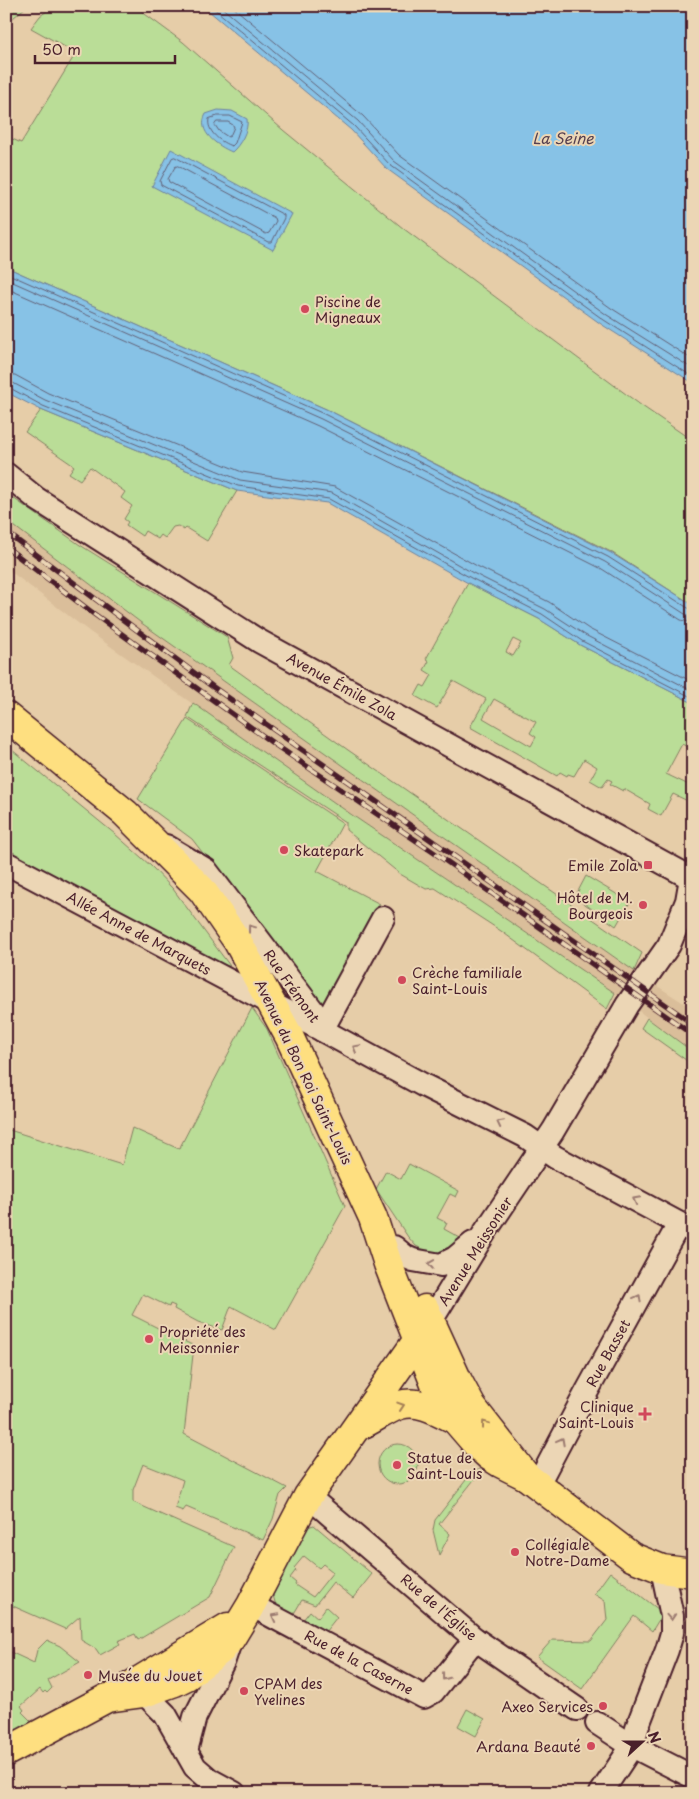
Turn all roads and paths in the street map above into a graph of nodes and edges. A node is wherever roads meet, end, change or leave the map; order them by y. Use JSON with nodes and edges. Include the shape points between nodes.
{"nodes":[{"id":1,"x":6,"y":474,"type":"edge"},
{"id":2,"x":6,"y":716,"type":"edge"},
{"id":3,"x":148,"y":835,"type":"junction"},
{"id":4,"x":6,"y":863,"type":"edge"},
{"id":5,"x":692,"y":877,"type":"edge"},
{"id":6,"x":384,"y":918,"type":"dead end"},
{"id":7,"x":271,"y":1002,"type":"junction"},
{"id":8,"x":322,"y":1030,"type":"junction"},
{"id":9,"x":541,"y":1148,"type":"junction"},
{"id":10,"x":373,"y":1218,"type":"junction"},
{"id":11,"x":686,"y":1227,"type":"edge"},
{"id":12,"x":485,"y":1232,"type":"junction"},
{"id":13,"x":394,"y":1247,"type":"junction"},
{"id":14,"x":424,"y":1331,"type":"junction"},
{"id":15,"x":456,"y":1420,"type":"junction"},
{"id":16,"x":357,"y":1427,"type":"junction"},
{"id":17,"x":532,"y":1480,"type":"junction"},
{"id":18,"x":308,"y":1496,"type":"junction"},
{"id":19,"x":662,"y":1569,"type":"junction"},
{"id":20,"x":693,"y":1573,"type":"edge"},
{"id":21,"x":242,"y":1620,"type":"junction"},
{"id":22,"x":475,"y":1639,"type":"junction"},
{"id":23,"x":179,"y":1673,"type":"junction"},
{"id":24,"x":144,"y":1693,"type":"junction"},
{"id":25,"x":114,"y":1696,"type":"junction"},
{"id":26,"x":200,"y":1707,"type":"junction"},
{"id":27,"x":577,"y":1709,"type":"dead end"},
{"id":28,"x":597,"y":1723,"type":"dead end"},
{"id":29,"x":632,"y":1746,"type":"junction"},
{"id":30,"x":186,"y":1750,"type":"junction"},
{"id":31,"x":6,"y":1752,"type":"edge"},
{"id":32,"x":693,"y":1776,"type":"edge"},
{"id":33,"x":234,"y":1793,"type":"edge"},
{"id":34,"x":602,"y":1793,"type":"edge"}],
"edges":[{"from":1,"to":5,"type":"street","name":"Avenue Émile Zola","via":[[37,498],[259,641]]},
{"from":2,"to":3,"type":"main road","name":"Avenue du Bon Roi Saint-Louis"},
{"from":3,"to":7,"type":"main road","name":"Avenue du Bon Roi Saint-Louis","via":[[202,890],[238,942]]},
{"from":8,"to":3,"type":"street","name":"Rue Frémont","one_way":true,"via":[[317,1016],[206,870]]},
{"from":4,"to":7,"type":"street","name":"Allée Anne de Marquets"},
{"from":5,"to":9,"type":"street","name":"Avenue Meissonier","via":[[687,901],[669,945],[627,1006]]},
{"from":6,"to":8,"type":"street"},
{"from":7,"to":8,"type":"street","name":"Allée Anne de Marquets"},
{"from":7,"to":10,"type":"main road","name":"Avenue du Bon Roi Saint-Louis"},
{"from":9,"to":8,"type":"street","name":"Rue Frémont","one_way":true,"via":[[525,1136]]},
{"from":11,"to":9,"type":"street","name":"Rue Frémont","one_way":true},
{"from":9,"to":12,"type":"street","name":"Avenue Meissonier"},
{"from":10,"to":13,"type":"main road"},
{"from":10,"to":14,"type":"main road","name":"Avenue du Bon Roi Saint-Louis","via":[[388,1264]]},
{"from":17,"to":11,"type":"street","name":"Rue Basset","one_way":true},
{"from":12,"to":13,"type":"street","one_way":true,"via":[[442,1265],[412,1260]]},
{"from":12,"to":14,"type":"street","name":"Avenue Meissonier"},
{"from":13,"to":14,"type":"main road","via":[[401,1257]]},
{"from":14,"to":15,"type":"main road","name":"Avenue du Bon Roi Saint-Louis","via":[[438,1392]]},
{"from":14,"to":16,"type":"main road","name":"Avenue Meissonier"},
{"from":17,"to":14,"type":"main road","one_way":true,"via":[[472,1406]]},
{"from":16,"to":15,"type":"main road","one_way":true,"via":[[400,1404],[410,1403]]},
{"from":15,"to":17,"type":"main road","name":"Avenue du Bon Roi Saint-Louis","via":[[489,1456]]},
{"from":16,"to":18,"type":"main road","name":"Avenue Meissonier"},
{"from":17,"to":19,"type":"main road","via":[[632,1558]]},
{"from":18,"to":21,"type":"main road","name":"Avenue Meissonier"},
{"from":18,"to":22,"type":"street","name":"Rue de l'Église"},
{"from":19,"to":20,"type":"main road"},
{"from":19,"to":29,"type":"street","one_way":true,"via":[[672,1616],[672,1633]]},
{"from":22,"to":21,"type":"street","name":"Rue de la Caserne","one_way":true,"via":[[433,1692],[424,1696]]},
{"from":21,"to":23,"type":"main road","name":"Avenue Meissonier","via":[[209,1661]]},
{"from":21,"to":26,"type":"street"},
{"from":22,"to":27,"type":"street","name":"Rue de l'Église"},
{"from":23,"to":24,"type":"main road","name":"Avenue Meissonier"},
{"from":23,"to":25,"type":"main road","name":"Avenue Meissonier"},
{"from":23,"to":26,"type":"street","via":[[196,1690]]},
{"from":23,"to":30,"type":"street","via":[[176,1717]]},
{"from":24,"to":25,"type":"main road","name":"Avenue Meissonier"},
{"from":24,"to":30,"type":"street","via":[[165,1714]]},
{"from":25,"to":31,"type":"main road","name":"Avenue Meissonier"},
{"from":26,"to":30,"type":"street"},
{"from":28,"to":29,"type":"street"},
{"from":29,"to":32,"type":"street"},
{"from":29,"to":34,"type":"street"},
{"from":30,"to":33,"type":"street","via":[[195,1767]]}]}
